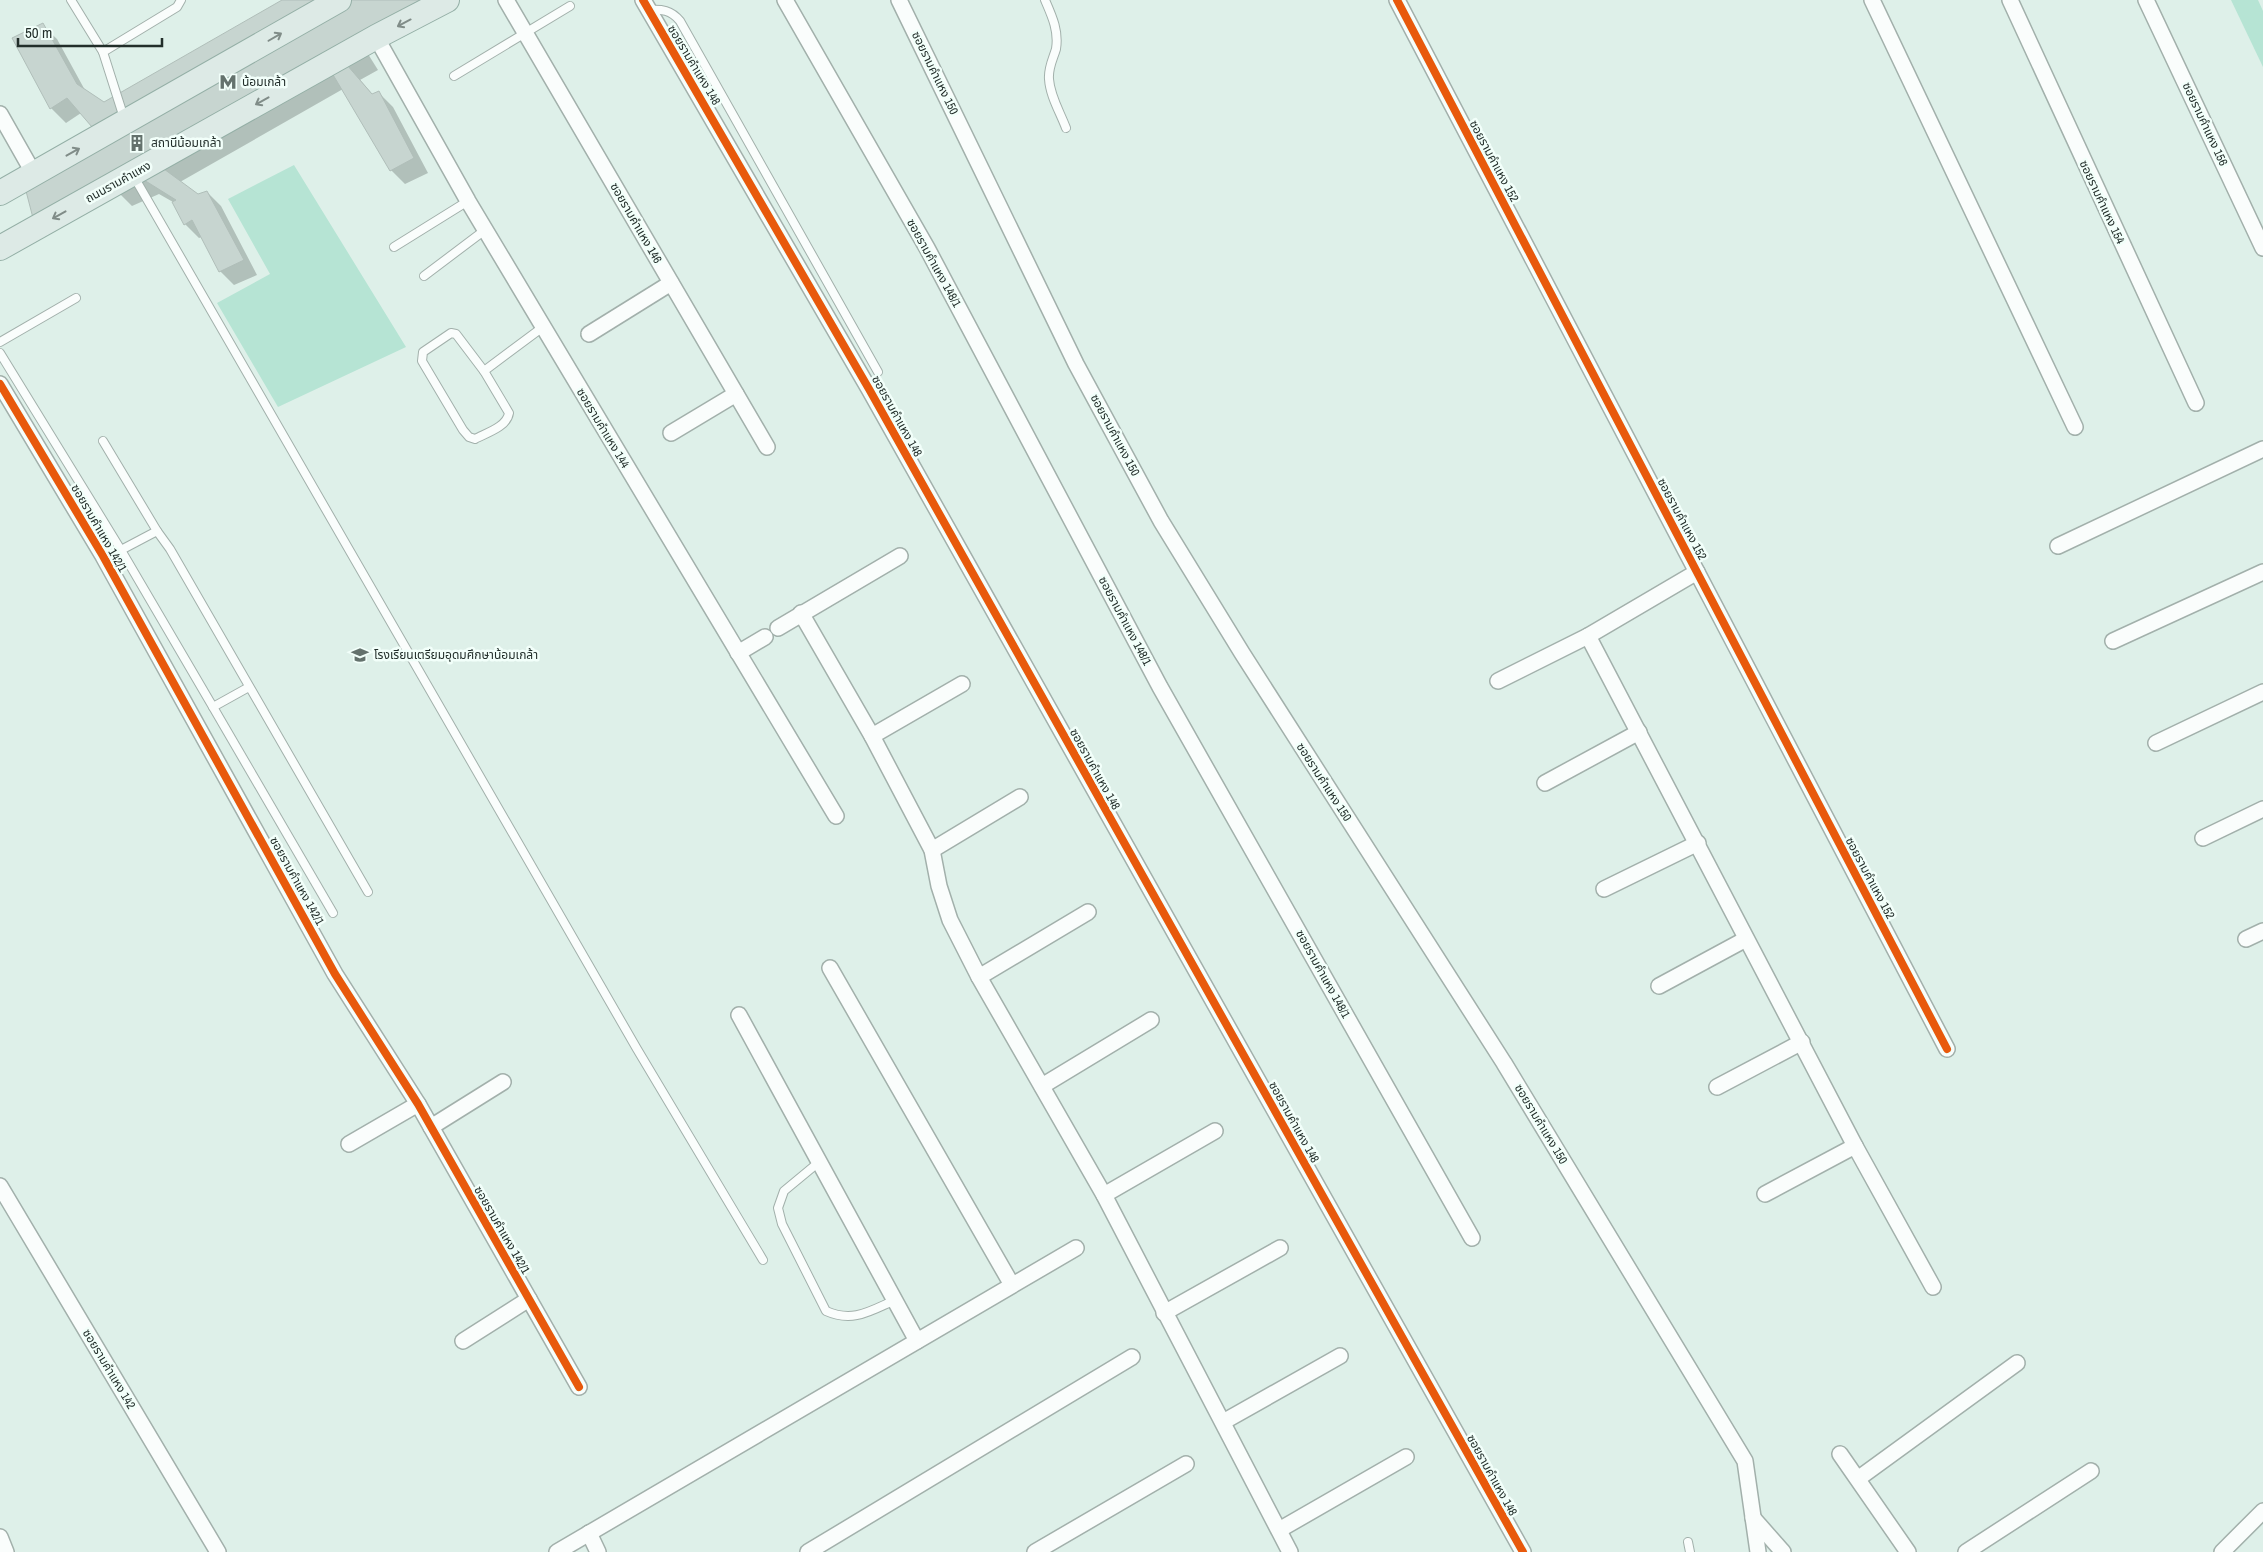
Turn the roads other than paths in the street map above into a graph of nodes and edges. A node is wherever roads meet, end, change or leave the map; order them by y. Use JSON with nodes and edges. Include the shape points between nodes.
{"nodes":[{"id":1,"x":70,"y":0,"type":"edge"},
{"id":2,"x":181,"y":0,"type":"edge"},
{"id":3,"x":339,"y":0,"type":"edge"},
{"id":4,"x":447,"y":0,"type":"edge"},
{"id":5,"x":506,"y":0,"type":"edge"},
{"id":6,"x":785,"y":0,"type":"edge"},
{"id":7,"x":899,"y":0,"type":"edge"},
{"id":8,"x":1044,"y":0,"type":"edge"},
{"id":9,"x":1397,"y":0,"type":"edge"},
{"id":10,"x":1872,"y":0,"type":"edge"},
{"id":11,"x":2010,"y":0,"type":"edge"},
{"id":12,"x":2146,"y":0,"type":"edge"},
{"id":13,"x":645,"y":5,"type":"edge"},
{"id":14,"x":570,"y":6,"type":"dead end"},
{"id":15,"x":524,"y":33,"type":"junction"},
{"id":16,"x":376,"y":37,"type":"junction"},
{"id":17,"x":103,"y":52,"type":"junction"},
{"id":18,"x":454,"y":76,"type":"dead end"},
{"id":19,"x":0,"y":114,"type":"edge"},
{"id":20,"x":126,"y":122,"type":"junction"},
{"id":21,"x":1066,"y":128,"type":"dead end"},
{"id":22,"x":34,"y":174,"type":"junction"},
{"id":23,"x":132,"y":174,"type":"junction"},
{"id":24,"x":0,"y":193,"type":"edge"},
{"id":25,"x":468,"y":202,"type":"junction"},
{"id":26,"x":485,"y":230,"type":"junction"},
{"id":27,"x":394,"y":247,"type":"dead end"},
{"id":28,"x":0,"y":248,"type":"edge"},
{"id":29,"x":2263,"y":248,"type":"edge"},
{"id":30,"x":424,"y":276,"type":"dead end"},
{"id":31,"x":671,"y":283,"type":"junction"},
{"id":32,"x":76,"y":298,"type":"dead end"},
{"id":33,"x":543,"y":328,"type":"junction"},
{"id":34,"x":589,"y":334,"type":"dead end"},
{"id":35,"x":0,"y":342,"type":"edge"},
{"id":36,"x":0,"y":353,"type":"edge"},
{"id":37,"x":484,"y":371,"type":"junction"},
{"id":38,"x":878,"y":372,"type":"dead end"},
{"id":39,"x":0,"y":384,"type":"edge"},
{"id":40,"x":736,"y":394,"type":"junction"},
{"id":41,"x":2196,"y":403,"type":"dead end"},
{"id":42,"x":2075,"y":428,"type":"dead end"},
{"id":43,"x":671,"y":432,"type":"dead end"},
{"id":44,"x":103,"y":441,"type":"dead end"},
{"id":45,"x":767,"y":446,"type":"dead end"},
{"id":46,"x":2263,"y":449,"type":"edge"},
{"id":47,"x":157,"y":531,"type":"junction"},
{"id":48,"x":2058,"y":546,"type":"dead end"},
{"id":49,"x":121,"y":550,"type":"junction"},
{"id":50,"x":900,"y":556,"type":"dead end"},
{"id":51,"x":1697,"y":572,"type":"junction"},
{"id":52,"x":2263,"y":572,"type":"edge"},
{"id":53,"x":801,"y":613,"type":"junction"},
{"id":54,"x":778,"y":628,"type":"dead end"},
{"id":55,"x":765,"y":636,"type":"dead end"},
{"id":56,"x":1588,"y":636,"type":"junction"},
{"id":57,"x":2113,"y":641,"type":"dead end"},
{"id":58,"x":738,"y":653,"type":"junction"},
{"id":59,"x":1498,"y":681,"type":"dead end"},
{"id":60,"x":962,"y":684,"type":"dead end"},
{"id":61,"x":250,"y":686,"type":"junction"},
{"id":62,"x":2263,"y":692,"type":"edge"},
{"id":63,"x":213,"y":707,"type":"junction"},
{"id":64,"x":1638,"y":732,"type":"junction"},
{"id":65,"x":872,"y":736,"type":"junction"},
{"id":66,"x":2156,"y":742,"type":"dead end"},
{"id":67,"x":1545,"y":783,"type":"dead end"},
{"id":68,"x":1020,"y":797,"type":"dead end"},
{"id":69,"x":2263,"y":809,"type":"edge"},
{"id":70,"x":836,"y":816,"type":"dead end"},
{"id":71,"x":2202,"y":838,"type":"dead end"},
{"id":72,"x":1698,"y":842,"type":"junction"},
{"id":73,"x":932,"y":850,"type":"junction"},
{"id":74,"x":1604,"y":889,"type":"dead end"},
{"id":75,"x":368,"y":892,"type":"dead end"},
{"id":76,"x":1088,"y":912,"type":"dead end"},
{"id":77,"x":333,"y":914,"type":"dead end"},
{"id":78,"x":2263,"y":931,"type":"edge"},
{"id":79,"x":1746,"y":939,"type":"junction"},
{"id":80,"x":2246,"y":939,"type":"dead end"},
{"id":81,"x":830,"y":968,"type":"dead end"},
{"id":82,"x":979,"y":978,"type":"junction"},
{"id":83,"x":1659,"y":986,"type":"dead end"},
{"id":84,"x":739,"y":1015,"type":"dead end"},
{"id":85,"x":1151,"y":1020,"type":"dead end"},
{"id":86,"x":1802,"y":1042,"type":"junction"},
{"id":87,"x":1947,"y":1049,"type":"dead end"},
{"id":88,"x":503,"y":1082,"type":"dead end"},
{"id":89,"x":1042,"y":1086,"type":"junction"},
{"id":90,"x":1717,"y":1087,"type":"dead end"},
{"id":91,"x":418,"y":1104,"type":"junction"},
{"id":92,"x":431,"y":1127,"type":"junction"},
{"id":93,"x":1215,"y":1131,"type":"dead end"},
{"id":94,"x":349,"y":1144,"type":"dead end"},
{"id":95,"x":1855,"y":1146,"type":"junction"},
{"id":96,"x":819,"y":1162,"type":"junction"},
{"id":97,"x":0,"y":1186,"type":"edge"},
{"id":98,"x":1104,"y":1194,"type":"junction"},
{"id":99,"x":1766,"y":1194,"type":"dead end"},
{"id":100,"x":1472,"y":1238,"type":"dead end"},
{"id":101,"x":1076,"y":1248,"type":"dead end"},
{"id":102,"x":1280,"y":1248,"type":"dead end"},
{"id":103,"x":763,"y":1260,"type":"dead end"},
{"id":104,"x":1012,"y":1285,"type":"junction"},
{"id":105,"x":1932,"y":1287,"type":"dead end"},
{"id":106,"x":529,"y":1299,"type":"junction"},
{"id":107,"x":895,"y":1300,"type":"junction"},
{"id":108,"x":1164,"y":1313,"type":"junction"},
{"id":109,"x":463,"y":1341,"type":"dead end"},
{"id":110,"x":917,"y":1341,"type":"junction"},
{"id":111,"x":1340,"y":1356,"type":"dead end"},
{"id":112,"x":1132,"y":1357,"type":"dead end"},
{"id":113,"x":2017,"y":1363,"type":"dead end"},
{"id":114,"x":579,"y":1387,"type":"dead end"},
{"id":115,"x":1223,"y":1422,"type":"junction"},
{"id":116,"x":1840,"y":1454,"type":"dead end"},
{"id":117,"x":1406,"y":1458,"type":"dead end"},
{"id":118,"x":1186,"y":1464,"type":"dead end"},
{"id":119,"x":2090,"y":1471,"type":"dead end"},
{"id":120,"x":1859,"y":1478,"type":"junction"},
{"id":121,"x":2263,"y":1511,"type":"edge"},
{"id":122,"x":1753,"y":1518,"type":"junction"},
{"id":123,"x":1279,"y":1530,"type":"junction"},
{"id":124,"x":590,"y":1533,"type":"junction"},
{"id":125,"x":0,"y":1537,"type":"edge"},
{"id":126,"x":1688,"y":1542,"type":"dead end"},
{"id":127,"x":6,"y":1552,"type":"edge"},
{"id":128,"x":218,"y":1552,"type":"edge"},
{"id":129,"x":557,"y":1552,"type":"edge"},
{"id":130,"x":598,"y":1552,"type":"edge"},
{"id":131,"x":808,"y":1552,"type":"edge"},
{"id":132,"x":1035,"y":1552,"type":"edge"},
{"id":133,"x":1290,"y":1552,"type":"edge"},
{"id":134,"x":1523,"y":1552,"type":"edge"},
{"id":135,"x":1690,"y":1552,"type":"edge"},
{"id":136,"x":1758,"y":1552,"type":"edge"},
{"id":137,"x":1783,"y":1552,"type":"edge"},
{"id":138,"x":1908,"y":1552,"type":"edge"},
{"id":139,"x":1966,"y":1552,"type":"edge"},
{"id":140,"x":2222,"y":1552,"type":"edge"}],
"edges":[{"from":1,"to":17,"type":"lane"},
{"from":2,"to":17,"type":"lane","via":[[177,7]]},
{"from":20,"to":3,"type":"main road","one_way":true},
{"from":4,"to":16,"type":"main road","name":"ถนนรามคำแหง","one_way":true},
{"from":5,"to":15,"type":"street","name":"ซอยรามคำแหง 146"},
{"from":6,"to":100,"type":"street","name":"ซอยรามคำแหง 148/1","via":[[927,248],[1160,687]]},
{"from":7,"to":122,"type":"street","name":"ซอยรามคำแหง 150","via":[[1076,364],[1161,521],[1504,1063],[1745,1461]]},
{"from":8,"to":21,"type":"lane","via":[[1055,22],[1057,35],[1049,81]]},
{"from":9,"to":51,"type":"street","name":"ซอยรามคำแหง 152"},
{"from":10,"to":42,"type":"street"},
{"from":11,"to":41,"type":"street","name":"ซอยรามคำแหง 154"},
{"from":12,"to":29,"type":"street","name":"ซอยรามคำแหง 156"},
{"from":13,"to":38,"type":"lane","via":[[674,14],[680,21]]},
{"from":13,"to":134,"type":"street","name":"ซอยรามคำแหง 148","via":[[869,389]]},
{"from":14,"to":15,"type":"lane"},
{"from":15,"to":18,"type":"lane"},
{"from":15,"to":31,"type":"street","name":"ซอยรามคำแหง 146"},
{"from":16,"to":23,"type":"main road","name":"ถนนรามคำแหง","one_way":true},
{"from":16,"to":25,"type":"street","name":"ซอยรามคำแหง 144"},
{"from":17,"to":20,"type":"lane"},
{"from":19,"to":22,"type":"street"},
{"from":22,"to":20,"type":"main road","one_way":true},
{"from":22,"to":24,"type":"main road"},
{"from":23,"to":28,"type":"main road","name":"ถนนรามคำแหง","one_way":true},
{"from":23,"to":103,"type":"lane","via":[[637,1049]]},
{"from":25,"to":26,"type":"street","name":"ซอยรามคำแหง 144"},
{"from":25,"to":27,"type":"lane"},
{"from":26,"to":30,"type":"lane"},
{"from":26,"to":33,"type":"street","name":"ซอยรามคำแหง 144"},
{"from":31,"to":34,"type":"street"},
{"from":31,"to":40,"type":"street","name":"ซอยรามคำแหง 146"},
{"from":32,"to":35,"type":"lane"},
{"from":33,"to":37,"type":"lane"},
{"from":33,"to":58,"type":"street","name":"ซอยรามคำแหง 144"},
{"from":36,"to":49,"type":"lane"},
{"from":37,"to":37,"type":"lane","via":[[509,413],[503,424],[475,439],[463,430],[421,356],[448,334],[456,334]]},
{"from":39,"to":91,"type":"street","name":"ซอยรามคำแหง 142/1","via":[[103,556],[335,974]]},
{"from":40,"to":43,"type":"street"},
{"from":40,"to":45,"type":"street","name":"ซอยรามคำแหง 146"},
{"from":44,"to":47,"type":"lane"},
{"from":46,"to":48,"type":"street"},
{"from":47,"to":49,"type":"lane"},
{"from":47,"to":61,"type":"lane"},
{"from":49,"to":63,"type":"lane"},
{"from":50,"to":53,"type":"street"},
{"from":51,"to":56,"type":"street"},
{"from":51,"to":87,"type":"street","name":"ซอยรามคำแหง 152"},
{"from":52,"to":57,"type":"street"},
{"from":53,"to":54,"type":"street"},
{"from":53,"to":65,"type":"street"},
{"from":55,"to":58,"type":"street"},
{"from":56,"to":59,"type":"street"},
{"from":56,"to":64,"type":"street"},
{"from":58,"to":70,"type":"street","name":"ซอยรามคำแหง 144"},
{"from":60,"to":65,"type":"street"},
{"from":61,"to":63,"type":"lane"},
{"from":61,"to":75,"type":"lane"},
{"from":62,"to":66,"type":"street"},
{"from":63,"to":77,"type":"lane"},
{"from":64,"to":67,"type":"street"},
{"from":64,"to":72,"type":"street"},
{"from":65,"to":73,"type":"street"},
{"from":68,"to":73,"type":"street"},
{"from":69,"to":71,"type":"street"},
{"from":72,"to":74,"type":"street"},
{"from":72,"to":79,"type":"street"},
{"from":73,"to":82,"type":"street","via":[[950,920]]},
{"from":76,"to":82,"type":"street"},
{"from":78,"to":80,"type":"street"},
{"from":79,"to":83,"type":"street"},
{"from":79,"to":86,"type":"street"},
{"from":81,"to":104,"type":"street"},
{"from":82,"to":89,"type":"street"},
{"from":84,"to":96,"type":"street"},
{"from":85,"to":89,"type":"street"},
{"from":86,"to":90,"type":"street"},
{"from":86,"to":95,"type":"street"},
{"from":88,"to":92,"type":"street"},
{"from":89,"to":98,"type":"street"},
{"from":91,"to":92,"type":"street","name":"ซอยรามคำแหง 142/1"},
{"from":91,"to":94,"type":"street"},
{"from":92,"to":106,"type":"street","name":"ซอยรามคำแหง 142/1"},
{"from":93,"to":98,"type":"street"},
{"from":95,"to":99,"type":"street"},
{"from":95,"to":105,"type":"street"},
{"from":96,"to":107,"type":"street"},
{"from":96,"to":107,"type":"lane","via":[[784,1191],[778,1208],[782,1224],[826,1311],[840,1317],[856,1316]]},
{"from":97,"to":128,"type":"street","name":"ซอยรามคำแหง 142"},
{"from":98,"to":108,"type":"street"},
{"from":101,"to":104,"type":"street"},
{"from":102,"to":108,"type":"street"},
{"from":104,"to":110,"type":"street"},
{"from":106,"to":109,"type":"street"},
{"from":106,"to":114,"type":"street","name":"ซอยรามคำแหง 142/1"},
{"from":107,"to":110,"type":"street"},
{"from":108,"to":115,"type":"street"},
{"from":110,"to":124,"type":"street"},
{"from":111,"to":115,"type":"street"},
{"from":112,"to":131,"type":"street"},
{"from":113,"to":120,"type":"street"},
{"from":115,"to":123,"type":"street"},
{"from":116,"to":120,"type":"street"},
{"from":117,"to":123,"type":"street"},
{"from":118,"to":132,"type":"street"},
{"from":119,"to":139,"type":"street"},
{"from":120,"to":138,"type":"street"},
{"from":121,"to":140,"type":"street"},
{"from":122,"to":136,"type":"street","name":"ซอยรามคำแหง 150"},
{"from":122,"to":137,"type":"street"},
{"from":123,"to":133,"type":"street"},
{"from":124,"to":129,"type":"street"},
{"from":124,"to":130,"type":"street"},
{"from":125,"to":127,"type":"street"},
{"from":126,"to":135,"type":"lane"}]}
